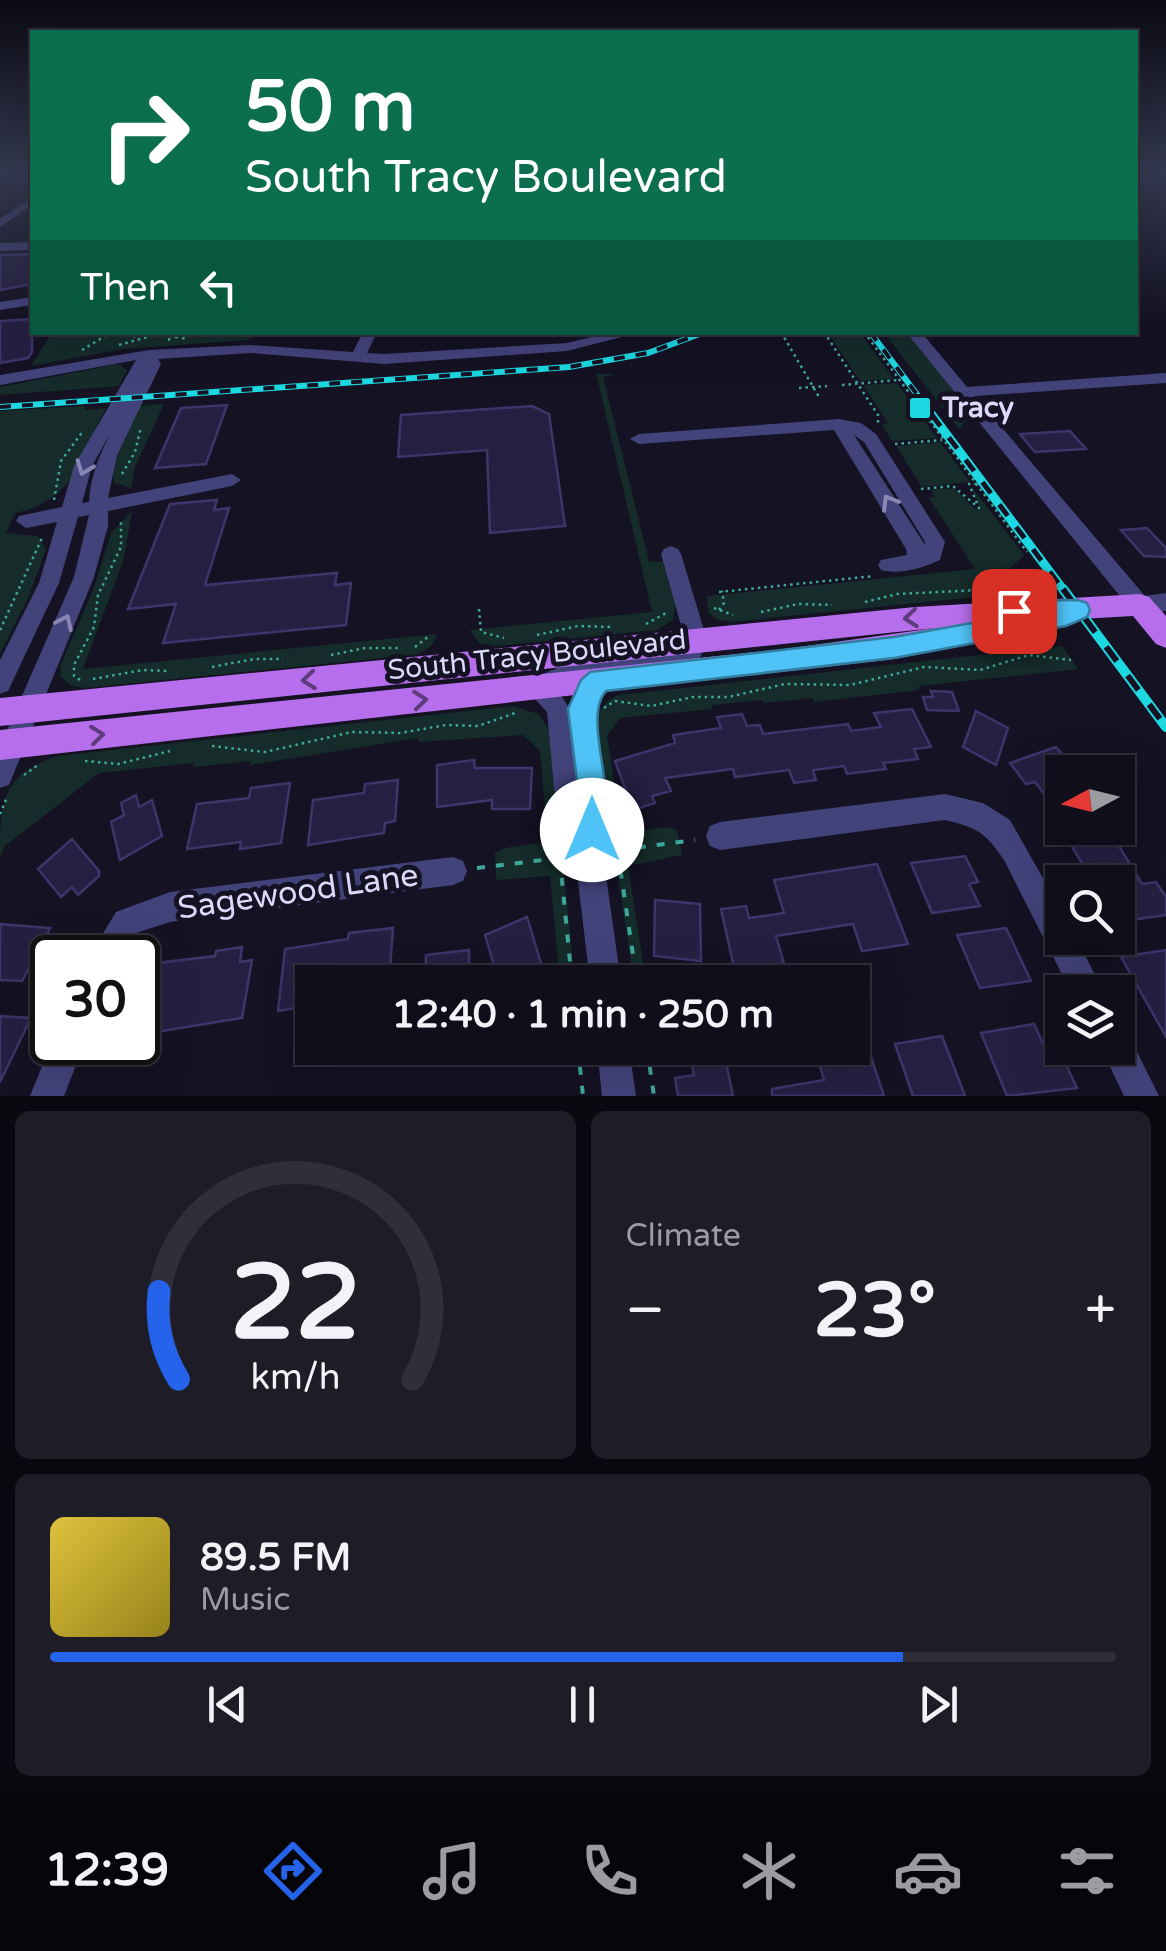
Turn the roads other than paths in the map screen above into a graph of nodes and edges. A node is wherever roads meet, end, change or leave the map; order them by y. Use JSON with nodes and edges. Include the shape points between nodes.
{"nodes":[{"id":1,"x":30,"y":246,"type":"edge"},
{"id":2,"x":0,"y":247,"type":"edge"},
{"id":3,"x":30,"y":301,"type":"edge"},
{"id":4,"x":0,"y":306,"type":"edge"},
{"id":5,"x":277,"y":335,"type":"edge"},
{"id":6,"x":369,"y":335,"type":"edge"},
{"id":7,"x":621,"y":335,"type":"edge"},
{"id":8,"x":916,"y":335,"type":"edge"},
{"id":9,"x":149,"y":345,"type":"junction"},
{"id":10,"x":266,"y":349,"type":"junction"},
{"id":11,"x":357,"y":359,"type":"junction"},
{"id":12,"x":1166,"y":378,"type":"edge"},
{"id":13,"x":0,"y":380,"type":"edge"},
{"id":14,"x":964,"y":392,"type":"junction"},
{"id":15,"x":639,"y":439,"type":"dead end"},
{"id":16,"x":232,"y":480,"type":"dead end"},
{"id":17,"x":99,"y":507,"type":"junction"},
{"id":18,"x":70,"y":513,"type":"junction"},
{"id":19,"x":26,"y":521,"type":"dead end"},
{"id":20,"x":672,"y":554,"type":"dead end"},
{"id":21,"x":882,"y":570,"type":"road end"},
{"id":22,"x":1153,"y":603,"type":"edge"},
{"id":23,"x":1078,"y":610,"type":"junction"},
{"id":24,"x":1166,"y":636,"type":"edge"},
{"id":25,"x":696,"y":640,"type":"junction"},
{"id":26,"x":600,"y":680,"type":"junction"},
{"id":27,"x":0,"y":684,"type":"edge"},
{"id":28,"x":531,"y":699,"type":"junction"},
{"id":29,"x":13,"y":711,"type":"edge"},
{"id":30,"x":6,"y":745,"type":"edge"},
{"id":31,"x":16,"y":778,"type":"edge"},
{"id":32,"x":720,"y":836,"type":"dead end"},
{"id":33,"x":589,"y":854,"type":"junction"},
{"id":34,"x":454,"y":871,"type":"dead end"},
{"id":35,"x":118,"y":935,"type":"edge"},
{"id":36,"x":603,"y":965,"type":"edge"},
{"id":37,"x":1079,"y":975,"type":"edge"},
{"id":38,"x":59,"y":1065,"type":"edge"},
{"id":39,"x":615,"y":1065,"type":"edge"},
{"id":40,"x":1125,"y":1065,"type":"edge"},
{"id":41,"x":47,"y":1096,"type":"edge"},
{"id":42,"x":619,"y":1096,"type":"edge"},
{"id":43,"x":1142,"y":1096,"type":"edge"}],
"edges":[{"from":1,"to":2,"type":"street"},
{"from":3,"to":4,"type":"street"},
{"from":5,"to":10,"type":"street"},
{"from":6,"to":11,"type":"street"},
{"from":7,"to":11,"type":"street","via":[[567,347]]},
{"from":8,"to":14,"type":"street"},
{"from":9,"to":10,"type":"street"},
{"from":9,"to":13,"type":"street"},
{"from":9,"to":17,"type":"street","via":[[153,364],[104,467]]},
{"from":9,"to":18,"type":"street","one_way":true,"via":[[89,454]]},
{"from":10,"to":11,"type":"street"},
{"from":12,"to":14,"type":"street"},
{"from":14,"to":22,"type":"street"},
{"from":21,"to":15,"type":"street","one_way":true,"via":[[919,560],[916,548],[839,424]]},
{"from":16,"to":17,"type":"street"},
{"from":17,"to":18,"type":"street"},
{"from":29,"to":17,"type":"street","one_way":true,"via":[[84,577]]},
{"from":18,"to":19,"type":"street"},
{"from":18,"to":27,"type":"street","via":[[49,583]]},
{"from":20,"to":25,"type":"street"},
{"from":22,"to":23,"type":"main road","name":"South Tracy Boulevard"},
{"from":22,"to":24,"type":"main road"},
{"from":23,"to":25,"type":"main road","name":"South Tracy Boulevard","one_way":true},
{"from":23,"to":26,"type":"main road","name":"South Tracy Boulevard","via":[[894,648]]},
{"from":25,"to":28,"type":"street","via":[[684,657],[577,670]]},
{"from":25,"to":29,"type":"main road","name":"South Tracy Boulevard","one_way":true},
{"from":26,"to":28,"type":"main road","name":"South Tracy Boulevard"},
{"from":26,"to":33,"type":"street","via":[[582,709],[595,804]]},
{"from":30,"to":28,"type":"main road","name":"South Tracy Boulevard","one_way":true},
{"from":28,"to":33,"type":"street","via":[[554,702],[558,712],[569,808]]},
{"from":29,"to":30,"type":"street"},
{"from":30,"to":31,"type":"street"},
{"from":32,"to":37,"type":"street","via":[[945,808],[982,816],[1014,850]]},
{"from":33,"to":36,"type":"street"},
{"from":34,"to":35,"type":"street","name":"Sagewood Lane","via":[[170,907],[126,922]]},
{"from":38,"to":41,"type":"street"},
{"from":39,"to":42,"type":"street"},
{"from":40,"to":43,"type":"street"}]}
